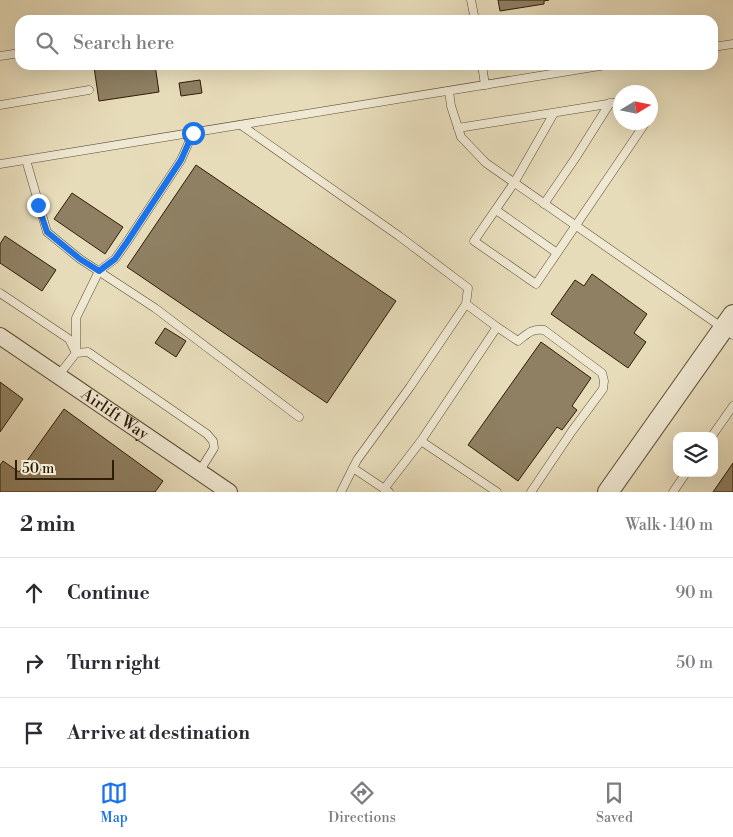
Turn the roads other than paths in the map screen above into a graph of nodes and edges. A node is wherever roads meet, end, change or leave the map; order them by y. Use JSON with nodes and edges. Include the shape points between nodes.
{"nodes":[{"id":1,"x":471,"y":0,"type":"edge"},
{"id":2,"x":474,"y":15,"type":"edge"},
{"id":3,"x":733,"y":44,"type":"edge"},
{"id":4,"x":718,"y":47,"type":"edge"},
{"id":5,"x":15,"y":54,"type":"edge"},
{"id":6,"x":0,"y":56,"type":"edge"},
{"id":7,"x":483,"y":70,"type":"edge"},
{"id":8,"x":576,"y":70,"type":"edge"},
{"id":9,"x":485,"y":85,"type":"junction"},
{"id":10,"x":89,"y":90,"type":"dead end"},
{"id":11,"x":448,"y":91,"type":"junction"},
{"id":12,"x":610,"y":103,"type":"junction"},
{"id":13,"x":613,"y":103,"type":"edge"},
{"id":14,"x":0,"y":104,"type":"edge"},
{"id":15,"x":554,"y":113,"type":"junction"},
{"id":16,"x":241,"y":125,"type":"junction"},
{"id":17,"x":458,"y":128,"type":"junction"},
{"id":18,"x":641,"y":130,"type":"edge"},
{"id":19,"x":193,"y":133,"type":"junction"},
{"id":20,"x":26,"y":160,"type":"junction"},
{"id":21,"x":0,"y":164,"type":"edge"},
{"id":22,"x":514,"y":183,"type":"junction"},
{"id":23,"x":544,"y":204,"type":"junction"},
{"id":24,"x":496,"y":210,"type":"junction"},
{"id":25,"x":575,"y":225,"type":"junction"},
{"id":26,"x":557,"y":252,"type":"junction"},
{"id":27,"x":99,"y":271,"type":"junction"},
{"id":28,"x":0,"y":293,"type":"edge"},
{"id":29,"x":466,"y":304,"type":"junction"},
{"id":30,"x":497,"y":326,"type":"junction"},
{"id":31,"x":730,"y":326,"type":"edge"},
{"id":32,"x":0,"y":336,"type":"edge"},
{"id":33,"x":76,"y":353,"type":"junction"},
{"id":34,"x":58,"y":376,"type":"junction"},
{"id":35,"x":733,"y":406,"type":"edge"},
{"id":36,"x":299,"y":417,"type":"dead end"},
{"id":37,"x":715,"y":432,"type":"edge"},
{"id":38,"x":421,"y":441,"type":"junction"},
{"id":39,"x":353,"y":468,"type":"junction"},
{"id":40,"x":199,"y":472,"type":"junction"},
{"id":41,"x":683,"y":477,"type":"edge"},
{"id":42,"x":386,"y":490,"type":"edge"},
{"id":43,"x":228,"y":492,"type":"edge"},
{"id":44,"x":341,"y":492,"type":"edge"},
{"id":45,"x":497,"y":492,"type":"edge"},
{"id":46,"x":531,"y":492,"type":"edge"},
{"id":47,"x":608,"y":492,"type":"edge"},
{"id":48,"x":673,"y":492,"type":"edge"}],
"edges":[{"from":1,"to":2,"type":"lane"},
{"from":3,"to":4,"type":"lane"},
{"from":5,"to":6,"type":"lane"},
{"from":7,"to":9,"type":"lane"},
{"from":8,"to":9,"type":"lane"},
{"from":9,"to":11,"type":"lane"},
{"from":10,"to":14,"type":"lane"},
{"from":11,"to":16,"type":"lane"},
{"from":11,"to":17,"type":"lane"},
{"from":12,"to":13,"type":"lane"},
{"from":12,"to":15,"type":"lane"},
{"from":12,"to":23,"type":"lane"},
{"from":15,"to":17,"type":"lane"},
{"from":15,"to":22,"type":"lane"},
{"from":16,"to":19,"type":"lane"},
{"from":16,"to":29,"type":"lane","via":[[468,288]]},
{"from":17,"to":22,"type":"lane","via":[[461,137],[486,163]]},
{"from":18,"to":25,"type":"lane"},
{"from":19,"to":20,"type":"lane"},
{"from":19,"to":27,"type":"lane","via":[[181,160],[127,242],[115,259]]},
{"from":20,"to":21,"type":"lane"},
{"from":20,"to":27,"type":"lane","via":[[47,232]]},
{"from":22,"to":23,"type":"lane"},
{"from":22,"to":24,"type":"lane"},
{"from":23,"to":25,"type":"lane"},
{"from":24,"to":26,"type":"lane"},
{"from":24,"to":26,"type":"lane","via":[[474,241],[536,284]]},
{"from":25,"to":26,"type":"lane"},
{"from":25,"to":31,"type":"lane"},
{"from":27,"to":33,"type":"lane","via":[[76,318]]},
{"from":27,"to":36,"type":"lane","via":[[155,308]]},
{"from":28,"to":33,"type":"lane","via":[[69,339]]},
{"from":29,"to":30,"type":"lane"},
{"from":29,"to":39,"type":"lane"},
{"from":30,"to":38,"type":"lane"},
{"from":30,"to":46,"type":"lane","via":[[518,341],[530,331],[544,330],[602,373],[604,381],[603,389]]},
{"from":31,"to":47,"type":"street"},
{"from":32,"to":34,"type":"street","name":"Airlift Way"},
{"from":33,"to":34,"type":"lane"},
{"from":33,"to":40,"type":"lane","via":[[88,352],[207,434],[214,448]]},
{"from":34,"to":40,"type":"street","name":"Airlift Way"},
{"from":35,"to":37,"type":"lane"},
{"from":38,"to":42,"type":"lane"},
{"from":38,"to":45,"type":"lane"},
{"from":39,"to":42,"type":"lane"},
{"from":39,"to":44,"type":"lane"},
{"from":40,"to":43,"type":"street","name":"Airlift Way"},
{"from":41,"to":48,"type":"lane"}]}
